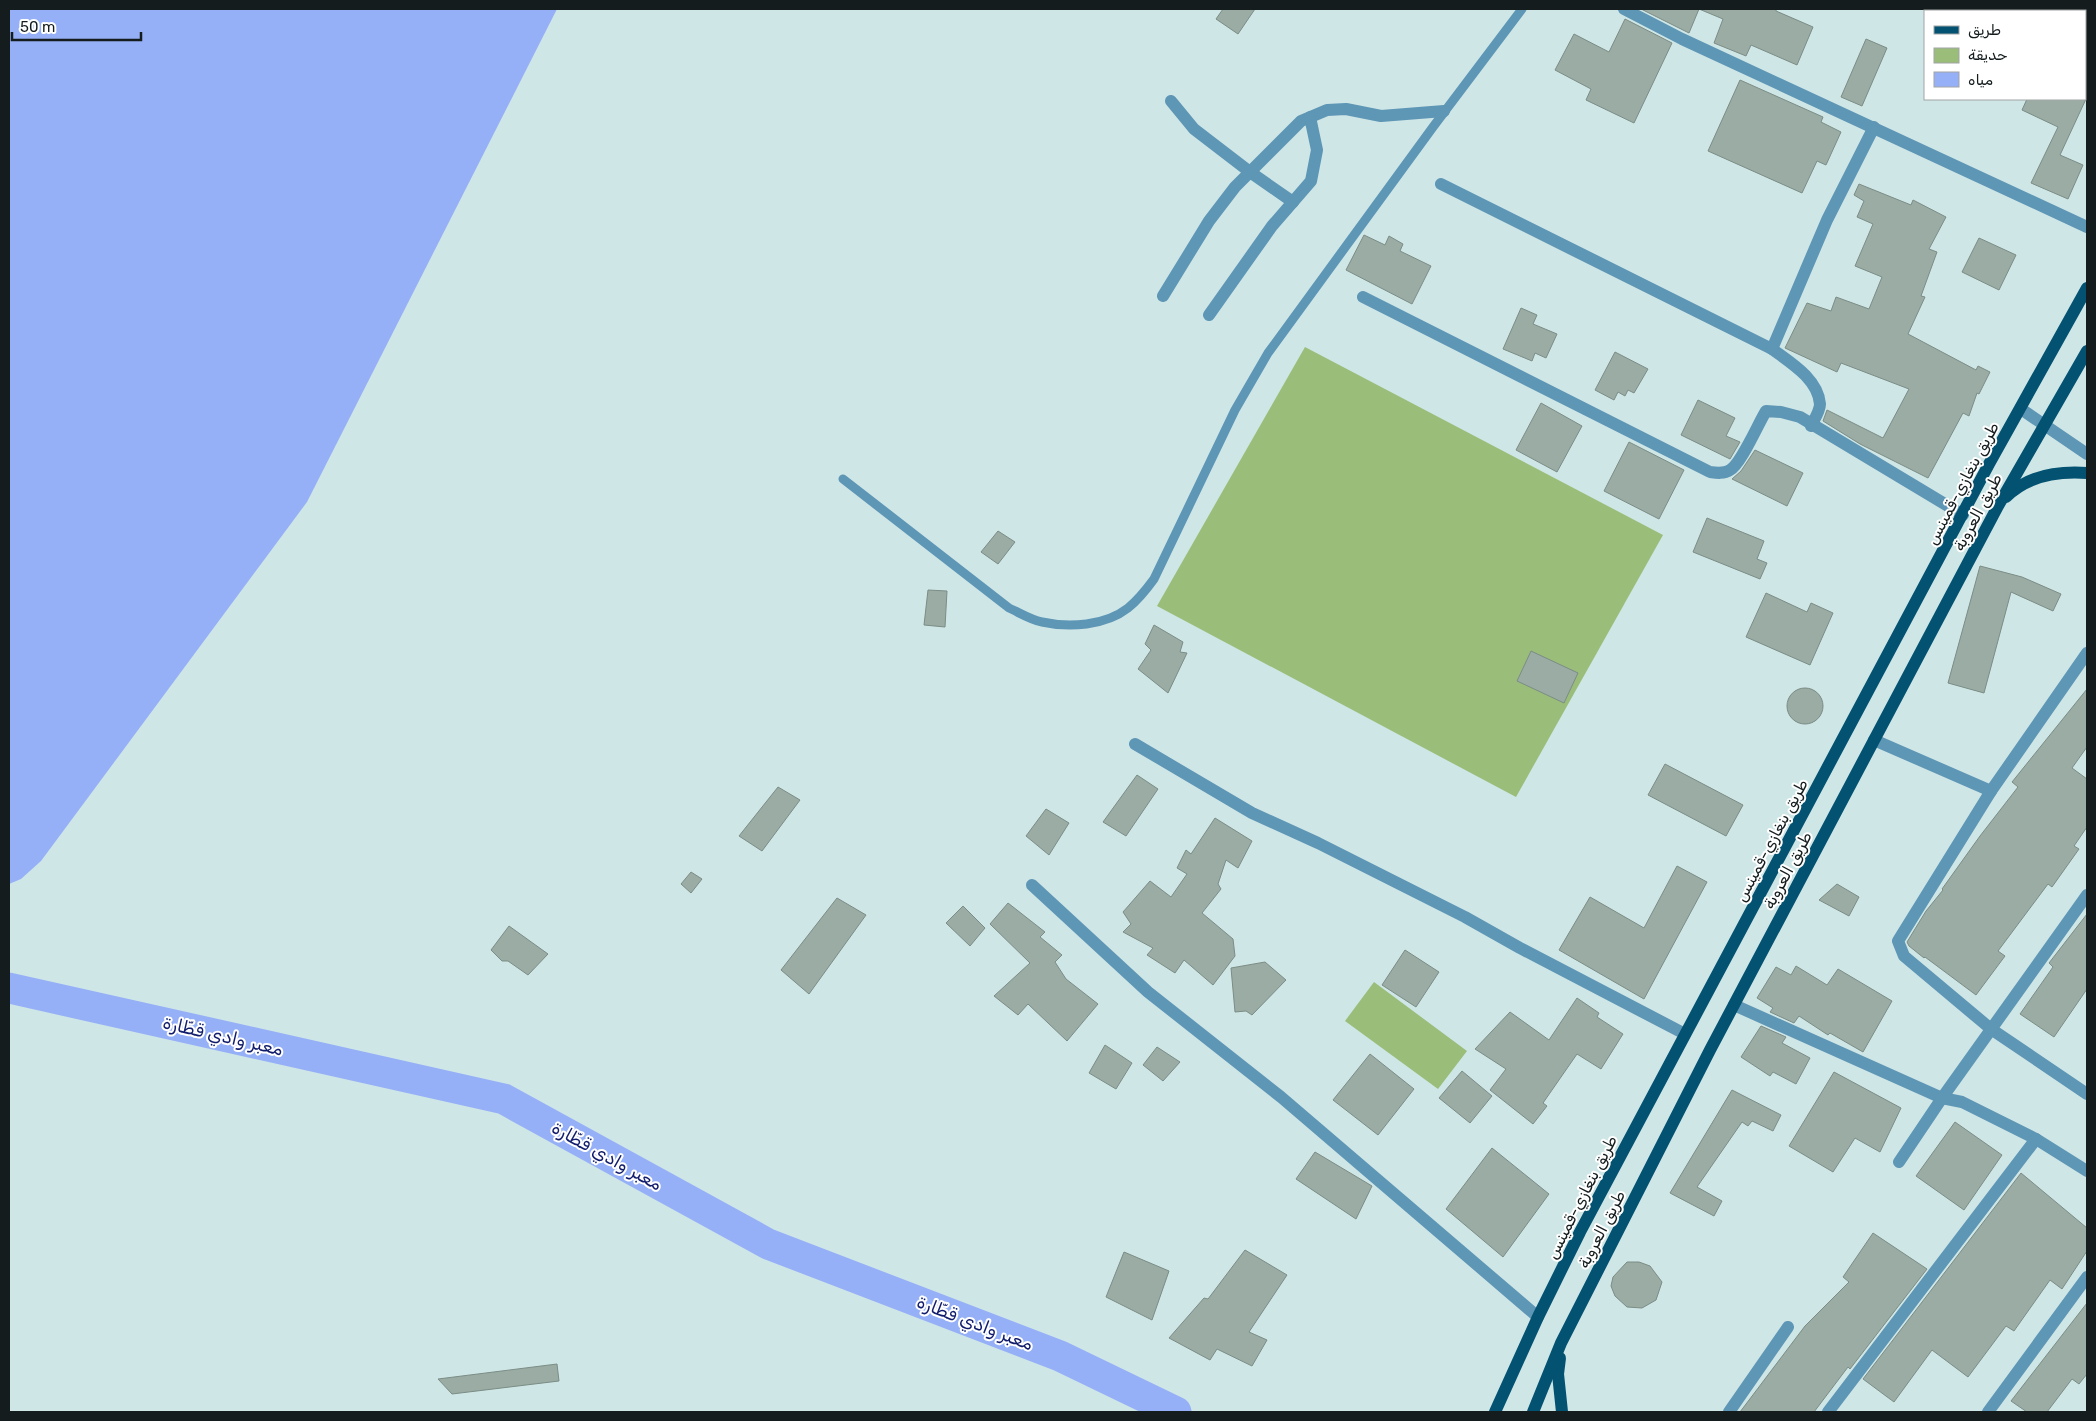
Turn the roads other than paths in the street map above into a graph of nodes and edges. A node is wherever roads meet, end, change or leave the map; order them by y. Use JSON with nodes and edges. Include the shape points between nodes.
{"nodes":[{"id":1,"x":1522,"y":9,"type":"edge"},
{"id":2,"x":1624,"y":9,"type":"edge"},
{"id":3,"x":1170,"y":101,"type":"dead end"},
{"id":4,"x":1444,"y":111,"type":"junction"},
{"id":5,"x":1310,"y":117,"type":"junction"},
{"id":6,"x":1874,"y":127,"type":"junction"},
{"id":7,"x":1250,"y":172,"type":"junction"},
{"id":8,"x":1441,"y":184,"type":"dead end"},
{"id":9,"x":1293,"y":202,"type":"junction"},
{"id":10,"x":2087,"y":228,"type":"edge"},
{"id":11,"x":2087,"y":288,"type":"edge"},
{"id":12,"x":1163,"y":296,"type":"dead end"},
{"id":13,"x":1363,"y":297,"type":"dead end"},
{"id":14,"x":1209,"y":315,"type":"dead end"},
{"id":15,"x":1772,"y":349,"type":"junction"},
{"id":16,"x":2087,"y":350,"type":"edge"},
{"id":17,"x":2020,"y":409,"type":"junction"},
{"id":18,"x":2044,"y":424,"type":"junction"},
{"id":19,"x":1811,"y":426,"type":"junction"},
{"id":20,"x":2087,"y":454,"type":"edge"},
{"id":21,"x":2087,"y":473,"type":"edge"},
{"id":22,"x":843,"y":479,"type":"dead end"},
{"id":23,"x":1998,"y":506,"type":"junction"},
{"id":24,"x":1963,"y":514,"type":"junction"},
{"id":25,"x":2087,"y":652,"type":"edge"},
{"id":26,"x":1874,"y":740,"type":"junction"},
{"id":27,"x":1135,"y":744,"type":"dead end"},
{"id":28,"x":1991,"y":791,"type":"junction"},
{"id":29,"x":1032,"y":885,"type":"dead end"},
{"id":30,"x":2087,"y":895,"type":"edge"},
{"id":31,"x":1734,"y":1005,"type":"junction"},
{"id":32,"x":1992,"y":1029,"type":"junction"},
{"id":33,"x":1685,"y":1034,"type":"junction"},
{"id":34,"x":2087,"y":1094,"type":"edge"},
{"id":35,"x":1942,"y":1098,"type":"junction"},
{"id":36,"x":2036,"y":1139,"type":"junction"},
{"id":37,"x":1899,"y":1162,"type":"dead end"},
{"id":38,"x":2087,"y":1171,"type":"edge"},
{"id":39,"x":2087,"y":1277,"type":"edge"},
{"id":40,"x":1538,"y":1317,"type":"junction"},
{"id":41,"x":1788,"y":1327,"type":"dead end"},
{"id":42,"x":1561,"y":1343,"type":"junction"},
{"id":43,"x":1495,"y":1412,"type":"edge"},
{"id":44,"x":1533,"y":1412,"type":"edge"},
{"id":45,"x":1562,"y":1412,"type":"edge"},
{"id":46,"x":1729,"y":1412,"type":"edge"},
{"id":47,"x":1828,"y":1412,"type":"edge"},
{"id":48,"x":1988,"y":1412,"type":"edge"}],
"edges":[{"from":1,"to":4,"type":"lane"},
{"from":2,"to":6,"type":"street"},
{"from":3,"to":7,"type":"street","via":[[1194,129]]},
{"from":4,"to":5,"type":"street","via":[[1382,116],[1346,109],[1327,110]]},
{"from":4,"to":22,"type":"lane","via":[[1268,353],[1235,410],[1154,580],[1128,609],[1090,624],[1067,625],[1040,622],[1009,608]]},
{"from":5,"to":7,"type":"street","via":[[1301,120]]},
{"from":5,"to":9,"type":"street","via":[[1317,150],[1312,181]]},
{"from":6,"to":10,"type":"street"},
{"from":6,"to":15,"type":"street","via":[[1827,220]]},
{"from":7,"to":9,"type":"street"},
{"from":7,"to":12,"type":"street","via":[[1209,221]]},
{"from":8,"to":15,"type":"street"},
{"from":9,"to":14,"type":"street","via":[[1272,226]]},
{"from":11,"to":17,"type":"main road","name":"طريق بنغازي-قمينس"},
{"from":13,"to":19,"type":"street","via":[[1710,472],[1722,473],[1732,469],[1766,411],[1800,418]]},
{"from":15,"to":19,"type":"street","via":[[1799,370],[1814,387],[1820,406]]},
{"from":16,"to":18,"type":"main road","name":"طريق العروبة"},
{"from":17,"to":18,"type":"street"},
{"from":17,"to":24,"type":"main road","name":"طريق بنغازي-قمينس"},
{"from":18,"to":20,"type":"street"},
{"from":18,"to":23,"type":"main road","name":"طريق العروبة"},
{"from":19,"to":24,"type":"street"},
{"from":21,"to":23,"type":"main road","via":[[2035,478],[2016,487]]},
{"from":23,"to":26,"type":"main road","name":"طريق العروبة"},
{"from":24,"to":33,"type":"main road","name":"طريق بنغازي-قمينس"},
{"from":25,"to":28,"type":"street"},
{"from":26,"to":28,"type":"street"},
{"from":26,"to":31,"type":"main road","name":"طريق العروبة"},
{"from":27,"to":33,"type":"street","via":[[1252,813],[1318,842],[1465,917]]},
{"from":28,"to":32,"type":"street","via":[[1898,941],[1904,956]]},
{"from":29,"to":40,"type":"street","via":[[1148,992],[1281,1097]]},
{"from":30,"to":32,"type":"street"},
{"from":31,"to":35,"type":"street"},
{"from":31,"to":42,"type":"main road","name":"طريق العروبة"},
{"from":32,"to":34,"type":"street"},
{"from":32,"to":35,"type":"street"},
{"from":33,"to":40,"type":"main road","name":"طريق بنغازي-قمينس"},
{"from":35,"to":36,"type":"street","via":[[1962,1102]]},
{"from":35,"to":37,"type":"street"},
{"from":36,"to":38,"type":"street"},
{"from":36,"to":47,"type":"street"},
{"from":39,"to":48,"type":"street"},
{"from":40,"to":43,"type":"main road","name":"طريق بنغازي-قمينس"},
{"from":41,"to":46,"type":"street"},
{"from":42,"to":44,"type":"main road","name":"طريق العروبة"},
{"from":42,"to":45,"type":"main road","via":[[1558,1374]]}]}
